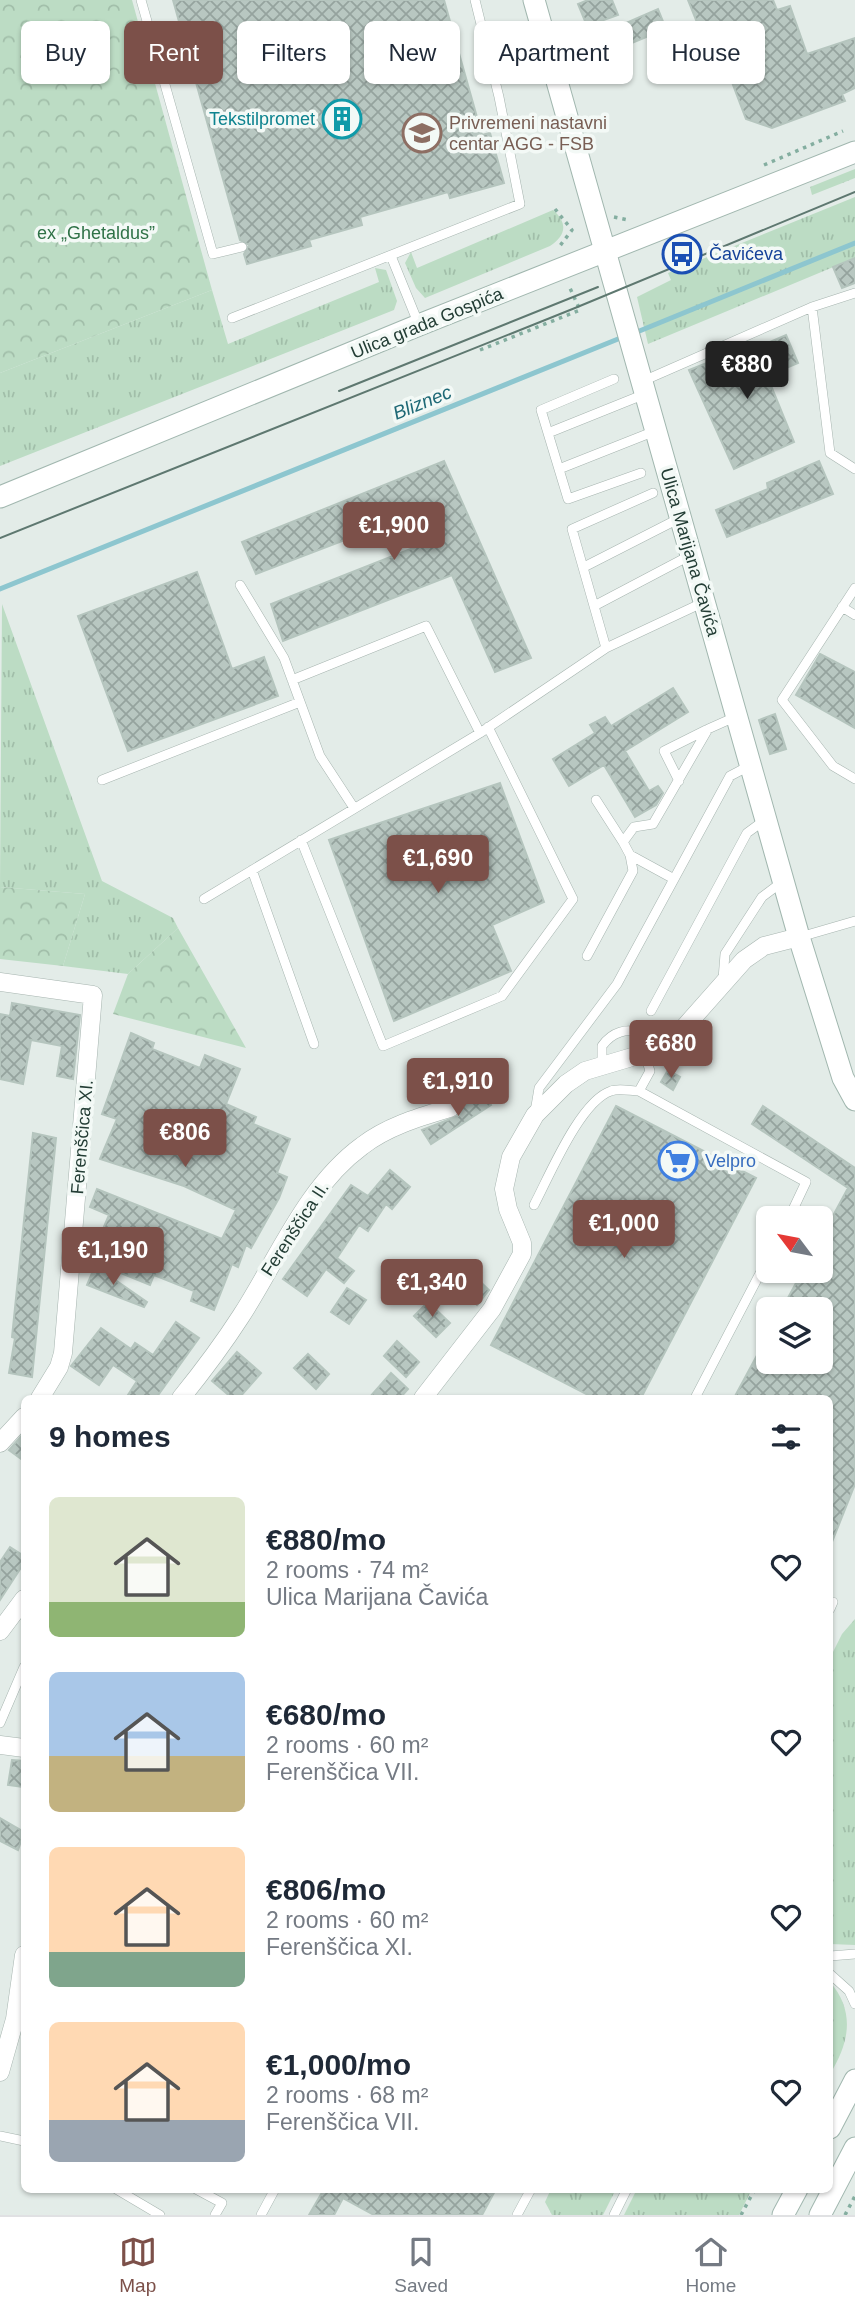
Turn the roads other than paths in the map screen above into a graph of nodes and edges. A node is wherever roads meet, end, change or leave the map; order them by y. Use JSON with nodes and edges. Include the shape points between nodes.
{"nodes":[{"id":1,"x":141,"y":0,"type":"edge"},
{"id":2,"x":475,"y":0,"type":"edge"},
{"id":3,"x":534,"y":0,"type":"edge"},
{"id":4,"x":855,"y":152,"type":"edge"},
{"id":5,"x":242,"y":247,"type":"dead end"},
{"id":6,"x":604,"y":252,"type":"junction"},
{"id":7,"x":391,"y":256,"type":"junction"},
{"id":8,"x":855,"y":293,"type":"edge"},
{"id":9,"x":812,"y":307,"type":"junction"},
{"id":10,"x":232,"y":318,"type":"dead end"},
{"id":11,"x":419,"y":325,"type":"junction"},
{"id":12,"x":614,"y":379,"type":"dead end"},
{"id":13,"x":643,"y":388,"type":"junction"},
{"id":14,"x":655,"y":431,"type":"junction"},
{"id":15,"x":548,"y":433,"type":"junction"},
{"id":16,"x":559,"y":468,"type":"junction"},
{"id":17,"x":855,"y":469,"type":"edge"},
{"id":18,"x":641,"y":473,"type":"dead end"},
{"id":19,"x":653,"y":493,"type":"dead end"},
{"id":20,"x":0,"y":497,"type":"edge"},
{"id":21,"x":680,"y":518,"type":"junction"},
{"id":22,"x":691,"y":555,"type":"junction"},
{"id":23,"x":584,"y":567,"type":"junction"},
{"id":24,"x":240,"y":585,"type":"dead end"},
{"id":25,"x":855,"y":588,"type":"edge"},
{"id":26,"x":704,"y":602,"type":"junction"},
{"id":27,"x":596,"y":605,"type":"junction"},
{"id":28,"x":842,"y":607,"type":"junction"},
{"id":29,"x":855,"y":615,"type":"edge"},
{"id":30,"x":606,"y":648,"type":"junction"},
{"id":31,"x":292,"y":680,"type":"junction"},
{"id":32,"x":300,"y":702,"type":"junction"},
{"id":33,"x":737,"y":716,"type":"junction"},
{"id":34,"x":708,"y":729,"type":"junction"},
{"id":35,"x":484,"y":730,"type":"junction"},
{"id":36,"x":751,"y":765,"type":"junction"},
{"id":37,"x":855,"y":779,"type":"edge"},
{"id":38,"x":102,"y":780,"type":"dead end"},
{"id":39,"x":679,"y":781,"type":"junction"},
{"id":40,"x":596,"y":800,"type":"dead end"},
{"id":41,"x":354,"y":808,"type":"junction"},
{"id":42,"x":766,"y":820,"type":"junction"},
{"id":43,"x":301,"y":841,"type":"junction"},
{"id":44,"x":623,"y":842,"type":"junction"},
{"id":45,"x":630,"y":855,"type":"junction"},
{"id":46,"x":252,"y":870,"type":"junction"},
{"id":47,"x":674,"y":879,"type":"junction"},
{"id":48,"x":783,"y":881,"type":"junction"},
{"id":49,"x":204,"y":899,"type":"dead end"},
{"id":50,"x":855,"y":920,"type":"edge"},
{"id":51,"x":799,"y":937,"type":"junction"},
{"id":52,"x":587,"y":956,"type":"dead end"},
{"id":53,"x":723,"y":981,"type":"junction"},
{"id":54,"x":0,"y":982,"type":"edge"},
{"id":55,"x":651,"y":1011,"type":"dead end"},
{"id":56,"x":314,"y":1044,"type":"dead end"},
{"id":57,"x":648,"y":1054,"type":"junction"},
{"id":58,"x":602,"y":1065,"type":"junction"},
{"id":59,"x":639,"y":1091,"type":"junction"},
{"id":60,"x":855,"y":1100,"type":"edge"},
{"id":61,"x":450,"y":1108,"type":"dead end"},
{"id":62,"x":535,"y":1115,"type":"junction"},
{"id":63,"x":534,"y":1205,"type":"dead end"},
{"id":64,"x":795,"y":1206,"type":"edge"},
{"id":65,"x":756,"y":1281,"type":"edge"},
{"id":66,"x":42,"y":1395,"type":"edge"},
{"id":67,"x":183,"y":1395,"type":"edge"},
{"id":68,"x":425,"y":1395,"type":"edge"},
{"id":69,"x":697,"y":1395,"type":"edge"},
{"id":70,"x":21,"y":1420,"type":"edge"},
{"id":71,"x":0,"y":1443,"type":"edge"},
{"id":72,"x":21,"y":1608,"type":"edge"},
{"id":73,"x":0,"y":1631,"type":"edge"},
{"id":74,"x":21,"y":1674,"type":"edge"},
{"id":75,"x":0,"y":1723,"type":"edge"},
{"id":76,"x":0,"y":1745,"type":"edge"},
{"id":77,"x":21,"y":1748,"type":"edge"},
{"id":78,"x":855,"y":1954,"type":"edge"},
{"id":79,"x":833,"y":1956,"type":"edge"},
{"id":80,"x":21,"y":1966,"type":"edge"},
{"id":81,"x":833,"y":1977,"type":"edge"},
{"id":82,"x":855,"y":2004,"type":"edge"},
{"id":83,"x":7,"y":2015,"type":"edge"},
{"id":84,"x":0,"y":2072,"type":"edge"},
{"id":85,"x":855,"y":2080,"type":"edge"},
{"id":86,"x":833,"y":2122,"type":"edge"},
{"id":87,"x":0,"y":2136,"type":"edge"},
{"id":88,"x":21,"y":2140,"type":"edge"},
{"id":89,"x":855,"y":2148,"type":"edge"},
{"id":90,"x":833,"y":2190,"type":"edge"},
{"id":91,"x":123,"y":2193,"type":"edge"},
{"id":92,"x":204,"y":2193,"type":"edge"},
{"id":93,"x":273,"y":2193,"type":"edge"},
{"id":94,"x":529,"y":2193,"type":"edge"},
{"id":95,"x":625,"y":2193,"type":"edge"},
{"id":96,"x":795,"y":2193,"type":"edge"},
{"id":97,"x":831,"y":2193,"type":"edge"},
{"id":98,"x":160,"y":2215,"type":"edge"},
{"id":99,"x":215,"y":2215,"type":"edge"},
{"id":100,"x":261,"y":2215,"type":"edge"},
{"id":101,"x":517,"y":2215,"type":"edge"},
{"id":102,"x":614,"y":2215,"type":"edge"},
{"id":103,"x":783,"y":2215,"type":"edge"},
{"id":104,"x":820,"y":2215,"type":"edge"}],
"edges":[{"from":1,"to":5,"type":"lane","via":[[213,254]]},
{"from":2,"to":7,"type":"lane","via":[[520,204]]},
{"from":3,"to":6,"type":"street","name":"Ulica Marijana Čavića"},
{"from":4,"to":6,"type":"street","name":"Ulica grada Gospića"},
{"from":6,"to":11,"type":"street","name":"Ulica grada Gospića"},
{"from":6,"to":13,"type":"street","name":"Ulica Marijana Čavića"},
{"from":7,"to":10,"type":"lane"},
{"from":7,"to":11,"type":"lane"},
{"from":8,"to":9,"type":"lane"},
{"from":9,"to":13,"type":"lane"},
{"from":9,"to":17,"type":"lane","via":[[830,453]]},
{"from":11,"to":20,"type":"street","name":"Ulica grada Gospića"},
{"from":12,"to":15,"type":"lane","via":[[541,410]]},
{"from":13,"to":14,"type":"street","name":"Ulica Marijana Čavića"},
{"from":13,"to":15,"type":"lane"},
{"from":14,"to":16,"type":"lane"},
{"from":14,"to":21,"type":"street","name":"Ulica Marijana Čavića"},
{"from":15,"to":16,"type":"lane"},
{"from":16,"to":18,"type":"lane","via":[[568,499]]},
{"from":19,"to":23,"type":"lane","via":[[572,529]]},
{"from":21,"to":22,"type":"street","name":"Ulica Marijana Čavića"},
{"from":21,"to":23,"type":"lane"},
{"from":22,"to":26,"type":"street","name":"Ulica Marijana Čavića"},
{"from":22,"to":27,"type":"lane"},
{"from":23,"to":27,"type":"lane"},
{"from":24,"to":31,"type":"lane","via":[[284,658]]},
{"from":25,"to":28,"type":"lane"},
{"from":26,"to":30,"type":"lane"},
{"from":26,"to":33,"type":"street","name":"Ulica Marijana Čavića"},
{"from":27,"to":30,"type":"lane"},
{"from":28,"to":29,"type":"lane"},
{"from":28,"to":37,"type":"lane","via":[[782,700],[832,766]]},
{"from":30,"to":35,"type":"lane"},
{"from":31,"to":32,"type":"lane"},
{"from":31,"to":35,"type":"lane","via":[[426,626]]},
{"from":32,"to":38,"type":"lane"},
{"from":32,"to":41,"type":"lane","via":[[320,756]]},
{"from":33,"to":34,"type":"lane"},
{"from":33,"to":36,"type":"street","name":"Ulica Marijana Čavića"},
{"from":34,"to":39,"type":"lane"},
{"from":34,"to":39,"type":"lane","via":[[664,751]]},
{"from":35,"to":41,"type":"lane"},
{"from":35,"to":43,"type":"lane","via":[[573,899],[502,996],[383,1046]]},
{"from":36,"to":42,"type":"street","name":"Ulica Marijana Čavića"},
{"from":36,"to":47,"type":"lane","via":[[730,776]]},
{"from":39,"to":44,"type":"lane","via":[[653,824],[634,827]]},
{"from":40,"to":44,"type":"lane"},
{"from":41,"to":43,"type":"lane"},
{"from":42,"to":48,"type":"street","name":"Ulica Marijana Čavića"},
{"from":42,"to":55,"type":"lane","via":[[747,833]]},
{"from":43,"to":46,"type":"lane"},
{"from":44,"to":45,"type":"lane"},
{"from":45,"to":47,"type":"lane"},
{"from":45,"to":52,"type":"lane","via":[[633,871]]},
{"from":46,"to":49,"type":"lane"},
{"from":46,"to":56,"type":"lane"},
{"from":47,"to":62,"type":"lane","via":[[617,984],[539,1088]]},
{"from":48,"to":51,"type":"street","name":"Ulica Marijana Čavića"},
{"from":48,"to":53,"type":"lane","via":[[762,897],[725,954]]},
{"from":50,"to":51,"type":"lane"},
{"from":51,"to":53,"type":"street","via":[[764,946]]},
{"from":51,"to":60,"type":"street","name":"Ulica Marijana Čavića","via":[[843,1078]]},
{"from":53,"to":57,"type":"street","via":[[674,1039]]},
{"from":54,"to":66,"type":"street","name":"Ferenščica XI.","via":[[93,995],[63,1353]]},
{"from":57,"to":58,"type":"street"},
{"from":57,"to":58,"type":"lane","via":[[643,1034],[619,1032],[602,1046]]},
{"from":57,"to":59,"type":"lane","via":[[650,1071]]},
{"from":58,"to":62,"type":"street","via":[[566,1084]]},
{"from":59,"to":63,"type":"lane","via":[[612,1091],[596,1101],[579,1122]]},
{"from":59,"to":64,"type":"lane","via":[[806,1182]]},
{"from":61,"to":67,"type":"street","name":"Ferenščica II.","via":[[389,1129],[361,1146],[330,1177],[286,1239],[242,1315]]},
{"from":62,"to":68,"type":"street","via":[[511,1157],[504,1189],[522,1254],[492,1309]]},
{"from":65,"to":69,"type":"lane"},
{"from":70,"to":71,"type":"street"},
{"from":72,"to":73,"type":"street"},
{"from":74,"to":75,"type":"lane"},
{"from":76,"to":77,"type":"street"},
{"from":78,"to":79,"type":"lane"},
{"from":80,"to":83,"type":"street"},
{"from":81,"to":82,"type":"lane"},
{"from":83,"to":84,"type":"street"},
{"from":85,"to":86,"type":"street"},
{"from":87,"to":88,"type":"lane"},
{"from":89,"to":90,"type":"street"},
{"from":91,"to":98,"type":"lane"},
{"from":92,"to":99,"type":"lane","via":[[222,2203]]},
{"from":93,"to":100,"type":"lane"},
{"from":94,"to":101,"type":"lane"},
{"from":95,"to":102,"type":"lane"},
{"from":96,"to":103,"type":"street"},
{"from":97,"to":104,"type":"street"}]}
